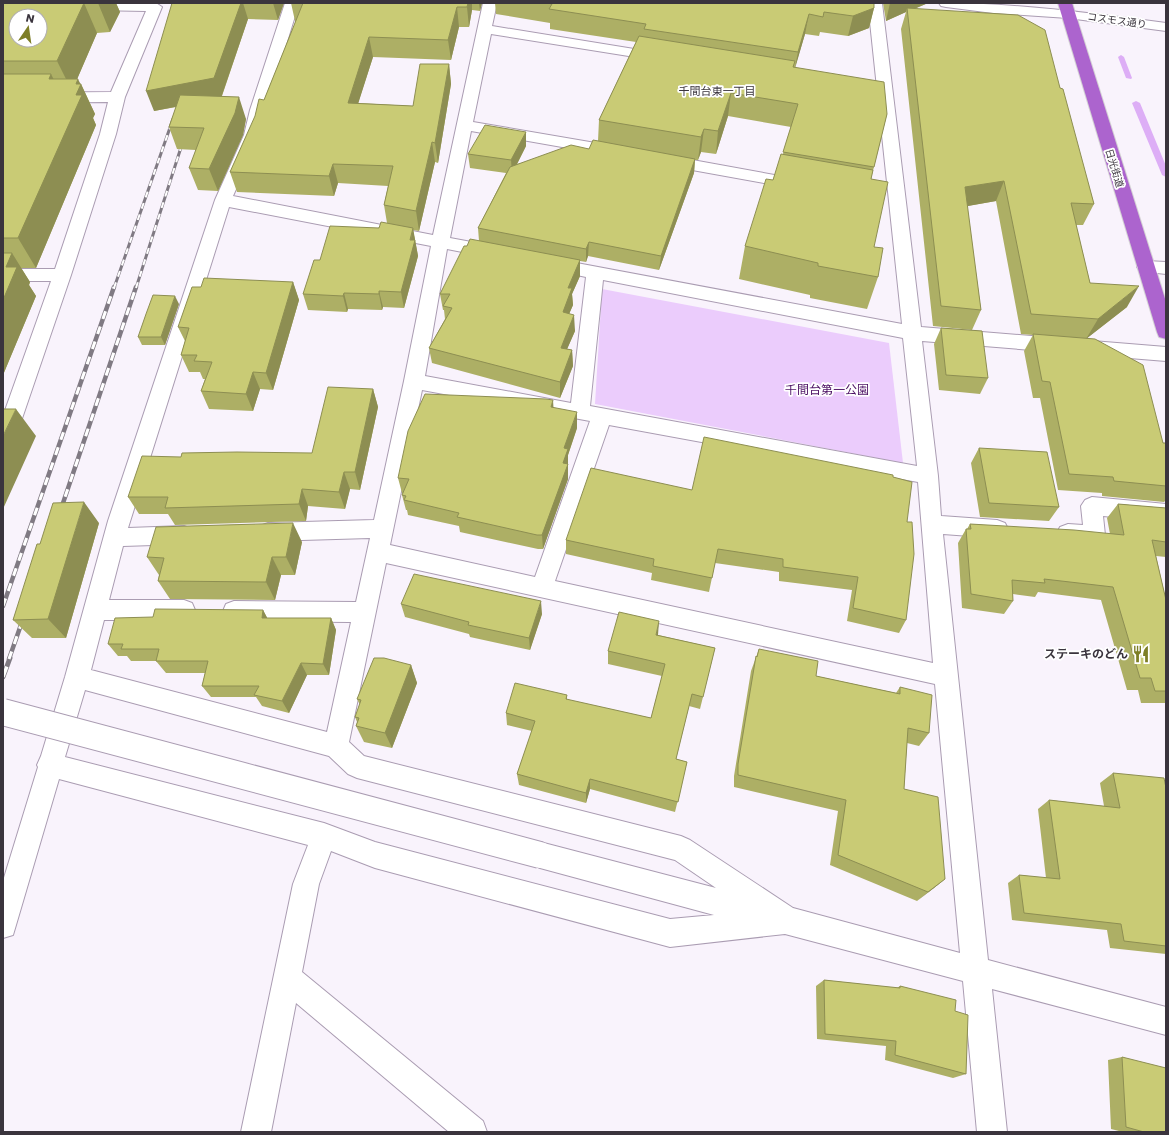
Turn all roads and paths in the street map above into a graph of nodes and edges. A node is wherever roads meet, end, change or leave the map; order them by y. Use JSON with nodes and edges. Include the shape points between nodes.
{"nodes":[{"id":1,"x":90,"y":3,"type":"edge"},
{"id":2,"x":292,"y":3,"type":"edge"},
{"id":3,"x":490,"y":3,"type":"edge"},
{"id":4,"x":875,"y":3,"type":"edge"},
{"id":5,"x":946,"y":3,"type":"edge"},
{"id":6,"x":1025,"y":3,"type":"edge"},
{"id":7,"x":1067,"y":8,"type":"edge"},
{"id":8,"x":1166,"y":27,"type":"edge"},
{"id":9,"x":485,"y":29,"type":"junction"},
{"id":10,"x":674,"y":59,"type":"edge"},
{"id":11,"x":870,"y":91,"type":"edge"},
{"id":12,"x":886,"y":93,"type":"junction"},
{"id":13,"x":117,"y":97,"type":"junction"},
{"id":14,"x":3,"y":98,"type":"edge"},
{"id":15,"x":465,"y":125,"type":"junction"},
{"id":16,"x":819,"y":188,"type":"edge"},
{"id":17,"x":223,"y":200,"type":"junction"},
{"id":18,"x":440,"y":242,"type":"junction"},
{"id":19,"x":510,"y":256,"type":"edge"},
{"id":20,"x":533,"y":260,"type":"edge"},
{"id":21,"x":1146,"y":267,"type":"junction"},
{"id":22,"x":1166,"y":268,"type":"edge"},
{"id":23,"x":595,"y":273,"type":"junction"},
{"id":24,"x":3,"y":275,"type":"edge"},
{"id":25,"x":62,"y":275,"type":"junction"},
{"id":26,"x":1166,"y":332,"type":"edge"},
{"id":27,"x":912,"y":333,"type":"junction"},
{"id":28,"x":1166,"y":354,"type":"edge"},
{"id":29,"x":414,"y":381,"type":"junction"},
{"id":30,"x":580,"y":412,"type":"junction"},
{"id":31,"x":602,"y":416,"type":"junction"},
{"id":32,"x":3,"y":445,"type":"edge"},
{"id":33,"x":928,"y":476,"type":"junction"},
{"id":34,"x":1166,"y":513,"type":"edge"},
{"id":35,"x":931,"y":524,"type":"junction"},
{"id":36,"x":383,"y":529,"type":"junction"},
{"id":37,"x":1016,"y":530,"type":"edge"},
{"id":38,"x":1048,"y":532,"type":"edge"},
{"id":39,"x":249,"y":533,"type":"edge"},
{"id":40,"x":202,"y":534,"type":"edge"},
{"id":41,"x":115,"y":537,"type":"junction"},
{"id":42,"x":378,"y":552,"type":"junction"},
{"id":43,"x":542,"y":588,"type":"junction"},
{"id":44,"x":95,"y":610,"type":"junction"},
{"id":45,"x":365,"y":612,"type":"junction"},
{"id":46,"x":946,"y":676,"type":"junction"},
{"id":47,"x":77,"y":677,"type":"junction"},
{"id":48,"x":3,"y":712,"type":"edge"},
{"id":49,"x":336,"y":746,"type":"junction"},
{"id":50,"x":49,"y":765,"type":"junction"},
{"id":51,"x":324,"y":836,"type":"junction"},
{"id":52,"x":786,"y":920,"type":"junction"},
{"id":53,"x":3,"y":925,"type":"edge"},
{"id":54,"x":977,"y":970,"type":"junction"},
{"id":55,"x":288,"y":978,"type":"junction"},
{"id":56,"x":1166,"y":1021,"type":"edge"},
{"id":57,"x":256,"y":1132,"type":"edge"},
{"id":58,"x":472,"y":1132,"type":"edge"},
{"id":59,"x":992,"y":1132,"type":"edge"}],
"edges":[{"from":1,"to":13,"type":"street","via":[[93,6],[155,7]]},
{"from":2,"to":17,"type":"street","via":[[252,135]]},
{"from":3,"to":9,"type":"street"},
{"from":4,"to":12,"type":"street"},
{"from":5,"to":7,"type":"street","name":"コスモス通り","via":[[993,9]]},
{"from":6,"to":7,"type":"street","name":"コスモス通り"},
{"from":7,"to":8,"type":"street","name":"コスモス通り"},
{"from":7,"to":21,"type":"highway","name":"日光街道"},
{"from":9,"to":10,"type":"street"},
{"from":9,"to":15,"type":"street"},
{"from":11,"to":12,"type":"street"},
{"from":12,"to":27,"type":"street","via":[[890,200]]},
{"from":13,"to":14,"type":"street"},
{"from":13,"to":25,"type":"street","via":[[108,134]]},
{"from":15,"to":16,"type":"street"},
{"from":15,"to":18,"type":"street"},
{"from":17,"to":18,"type":"street"},
{"from":17,"to":41,"type":"street"},
{"from":18,"to":19,"type":"street"},
{"from":18,"to":29,"type":"street"},
{"from":20,"to":23,"type":"street"},
{"from":21,"to":22,"type":"street"},
{"from":21,"to":26,"type":"highway","name":"日光街道"},
{"from":23,"to":27,"type":"street"},
{"from":23,"to":30,"type":"street"},
{"from":24,"to":25,"type":"street"},
{"from":25,"to":32,"type":"street"},
{"from":27,"to":28,"type":"street"},
{"from":27,"to":33,"type":"street"},
{"from":29,"to":30,"type":"street"},
{"from":29,"to":36,"type":"street"},
{"from":30,"to":31,"type":"street"},
{"from":31,"to":33,"type":"street"},
{"from":31,"to":43,"type":"street"},
{"from":33,"to":35,"type":"street"},
{"from":34,"to":38,"type":"street","via":[[1092,506],[1094,535]]},
{"from":35,"to":37,"type":"street"},
{"from":35,"to":46,"type":"street"},
{"from":36,"to":39,"type":"street"},
{"from":36,"to":42,"type":"street"},
{"from":40,"to":41,"type":"street"},
{"from":41,"to":44,"type":"street"},
{"from":42,"to":43,"type":"street"},
{"from":42,"to":45,"type":"street"},
{"from":43,"to":46,"type":"street"},
{"from":44,"to":45,"type":"street"},
{"from":44,"to":47,"type":"street"},
{"from":45,"to":49,"type":"street"},
{"from":46,"to":54,"type":"street"},
{"from":47,"to":49,"type":"street"},
{"from":47,"to":50,"type":"street"},
{"from":48,"to":52,"type":"street","bridge":true},
{"from":49,"to":52,"type":"street","via":[[357,766],[681,849]]},
{"from":50,"to":51,"type":"street"},
{"from":50,"to":53,"type":"street"},
{"from":51,"to":52,"type":"street","via":[[375,855],[670,933]]},
{"from":51,"to":55,"type":"street","via":[[306,884]]},
{"from":52,"to":54,"type":"street"},
{"from":54,"to":56,"type":"street"},
{"from":54,"to":59,"type":"street"},
{"from":55,"to":57,"type":"street"},
{"from":55,"to":58,"type":"street"}]}
